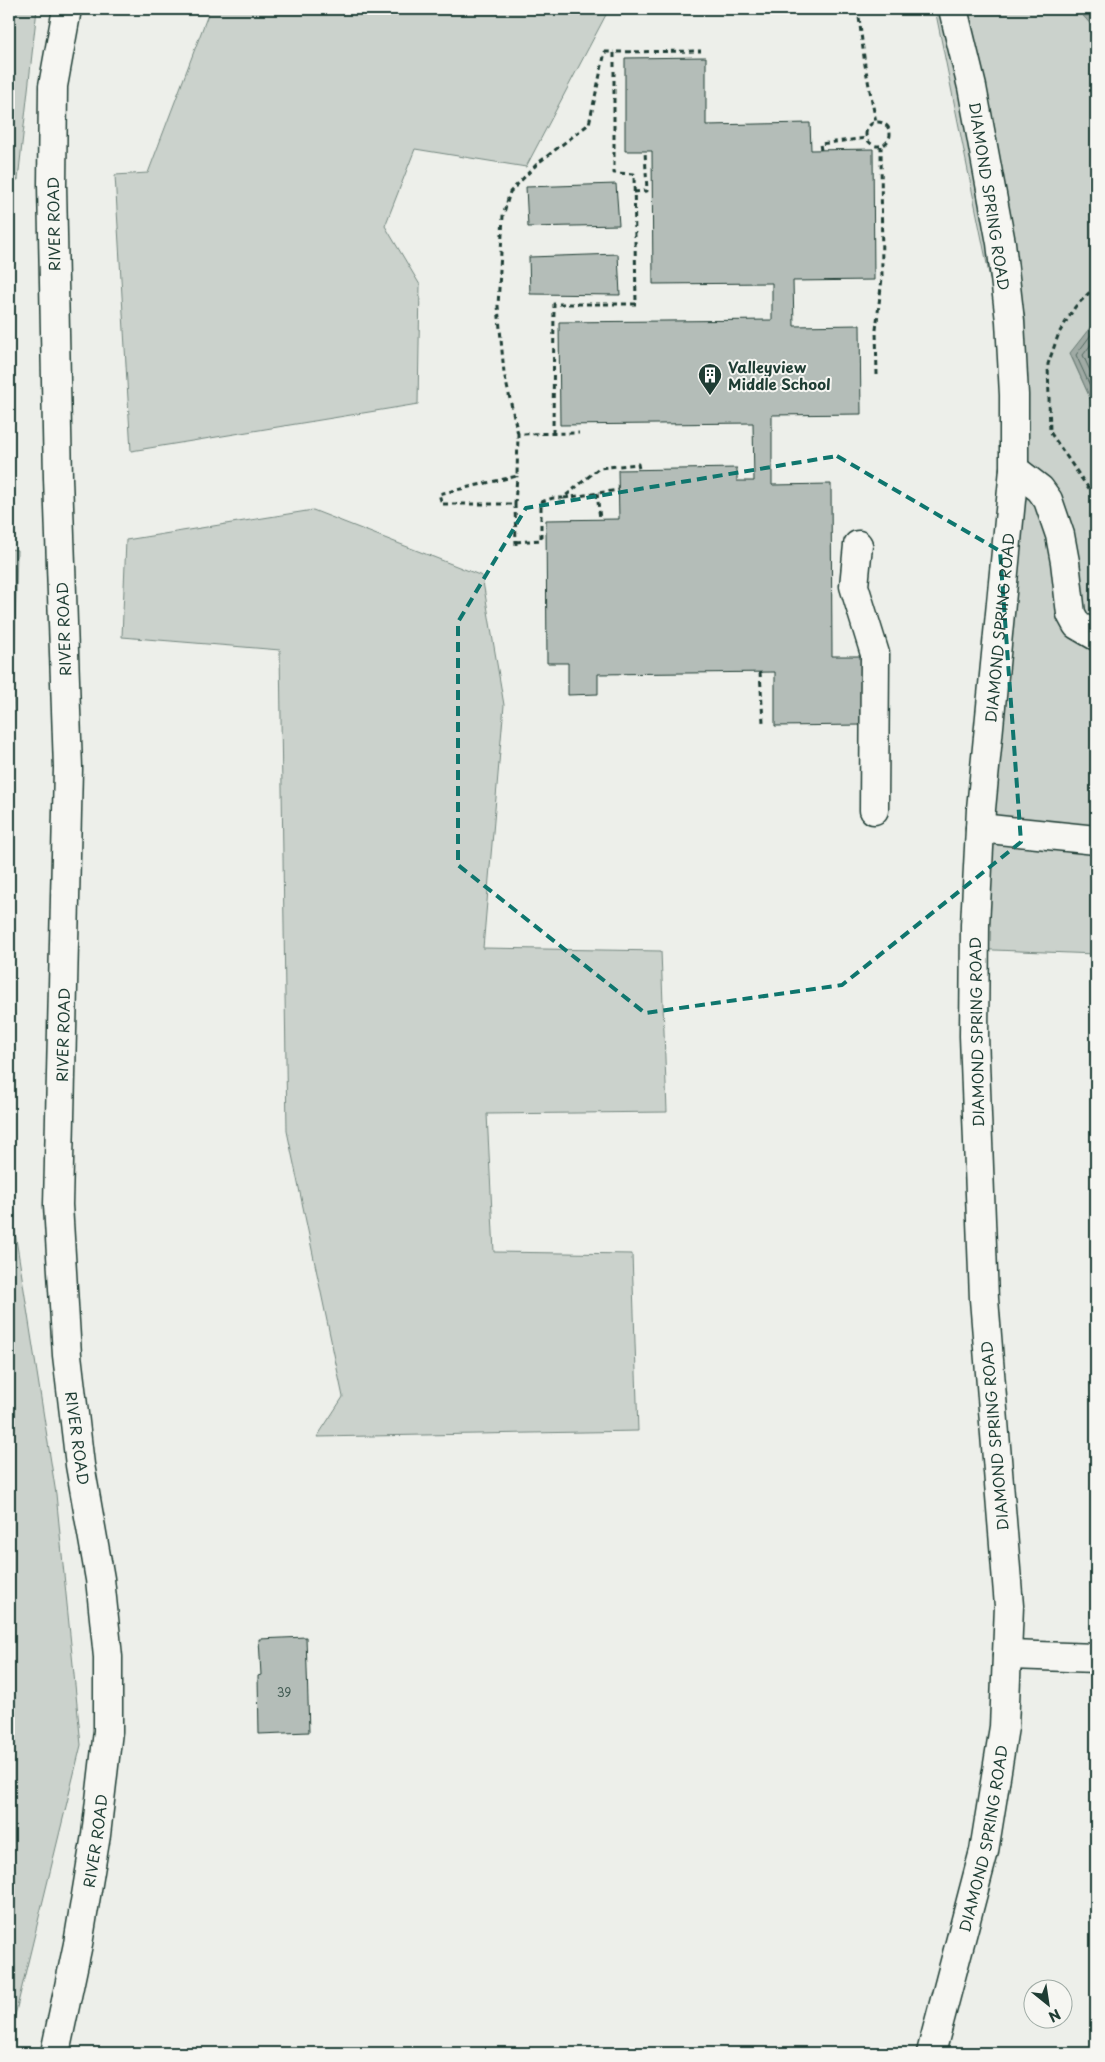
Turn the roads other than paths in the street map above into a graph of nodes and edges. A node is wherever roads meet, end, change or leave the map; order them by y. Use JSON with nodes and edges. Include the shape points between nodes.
{"nodes":[{"id":1,"x":67,"y":9,"type":"edge"},
{"id":2,"x":952,"y":9,"type":"edge"},
{"id":3,"x":1014,"y":469,"type":"junction"},
{"id":4,"x":858,"y":545,"type":"dead end"},
{"id":5,"x":1096,"y":636,"type":"edge"},
{"id":6,"x":874,"y":810,"type":"dead end"},
{"id":7,"x":980,"y":828,"type":"junction"},
{"id":8,"x":1096,"y":840,"type":"edge"},
{"id":9,"x":1007,"y":1655,"type":"junction"},
{"id":10,"x":1096,"y":1658,"type":"edge"},
{"id":11,"x":55,"y":2053,"type":"edge"},
{"id":12,"x":931,"y":2053,"type":"edge"}],
"edges":[{"from":1,"to":11,"type":"street","name":"RIVER ROAD","via":[[53,86],[52,185],[68,768],[58,1205],[68,1364],[80,1465],[100,1579],[108,1657],[108,1731],[96,1835]]},
{"from":2,"to":3,"type":"street","name":"DIAMOND SPRING ROAD","via":[[972,87],[1001,243],[1014,385]]},
{"from":3,"to":5,"type":"street","via":[[1040,489],[1048,500],[1060,535],[1071,614],[1077,625]]},
{"from":3,"to":7,"type":"street","name":"DIAMOND SPRING ROAD"},
{"from":4,"to":6,"type":"street","via":[[854,586],[875,654]]},
{"from":7,"to":8,"type":"street"},
{"from":7,"to":9,"type":"street","name":"DIAMOND SPRING ROAD","via":[[974,925],[974,1036],[984,1299],[1008,1606]]},
{"from":9,"to":10,"type":"street"},
{"from":9,"to":12,"type":"street","name":"DIAMOND SPRING ROAD","via":[[1004,1727],[984,1851]]}]}
